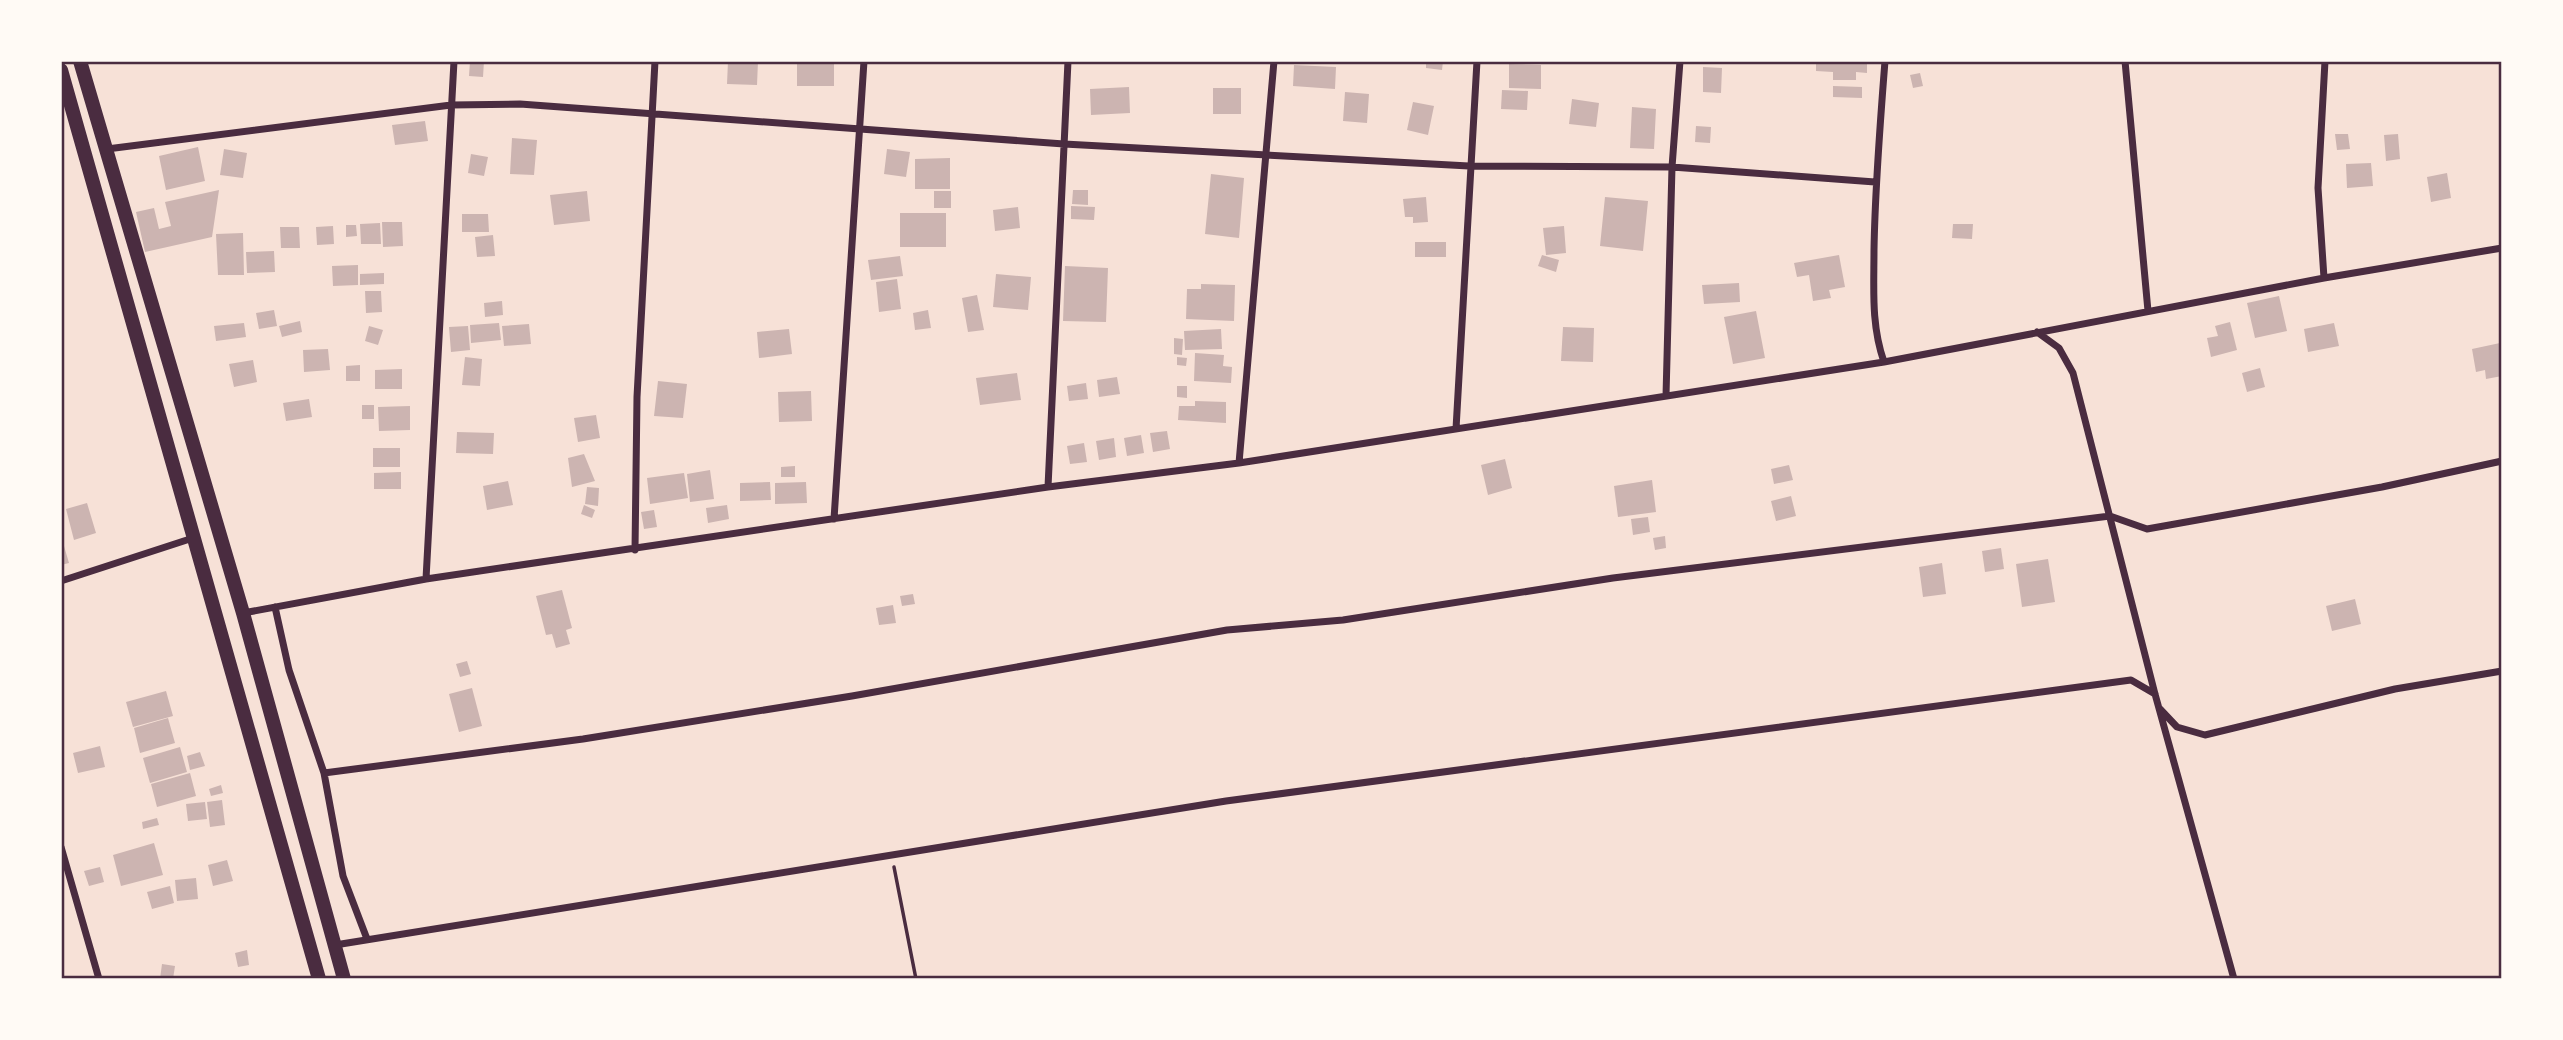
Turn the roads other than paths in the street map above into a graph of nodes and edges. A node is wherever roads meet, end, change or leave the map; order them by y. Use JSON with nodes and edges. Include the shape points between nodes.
{"nodes":[{"id":1,"x":80,"y":61,"type":"edge"},
{"id":2,"x":454,"y":61,"type":"edge"},
{"id":3,"x":655,"y":61,"type":"edge"},
{"id":4,"x":864,"y":61,"type":"edge"},
{"id":5,"x":1068,"y":61,"type":"edge"},
{"id":6,"x":1273,"y":61,"type":"edge"},
{"id":7,"x":1477,"y":61,"type":"edge"},
{"id":8,"x":1680,"y":61,"type":"edge"},
{"id":9,"x":1885,"y":61,"type":"edge"},
{"id":10,"x":2125,"y":61,"type":"edge"},
{"id":11,"x":2325,"y":61,"type":"edge"},
{"id":12,"x":61,"y":70,"type":"edge"},
{"id":13,"x":451,"y":105,"type":"junction"},
{"id":14,"x":651,"y":115,"type":"junction"},
{"id":15,"x":860,"y":128,"type":"junction"},
{"id":16,"x":1064,"y":145,"type":"junction"},
{"id":17,"x":107,"y":149,"type":"junction"},
{"id":18,"x":1266,"y":153,"type":"junction"},
{"id":19,"x":1469,"y":166,"type":"junction"},
{"id":20,"x":1672,"y":167,"type":"junction"},
{"id":21,"x":1875,"y":182,"type":"junction"},
{"id":22,"x":2502,"y":248,"type":"edge"},
{"id":23,"x":2324,"y":278,"type":"junction"},
{"id":24,"x":2148,"y":311,"type":"junction"},
{"id":25,"x":2038,"y":332,"type":"junction"},
{"id":26,"x":1884,"y":362,"type":"junction"},
{"id":27,"x":1666,"y":396,"type":"junction"},
{"id":28,"x":1456,"y":429,"type":"junction"},
{"id":29,"x":2502,"y":461,"type":"edge"},
{"id":30,"x":1239,"y":463,"type":"junction"},
{"id":31,"x":1048,"y":487,"type":"junction"},
{"id":32,"x":2110,"y":516,"type":"junction"},
{"id":33,"x":834,"y":519,"type":"junction"},
{"id":34,"x":193,"y":538,"type":"junction"},
{"id":35,"x":635,"y":550,"type":"junction"},
{"id":36,"x":426,"y":579,"type":"junction"},
{"id":37,"x":61,"y":581,"type":"edge"},
{"id":38,"x":275,"y":607,"type":"junction"},
{"id":39,"x":243,"y":613,"type":"junction"},
{"id":40,"x":2502,"y":671,"type":"edge"},
{"id":41,"x":2155,"y":694,"type":"junction"},
{"id":42,"x":2159,"y":709,"type":"junction"},
{"id":43,"x":324,"y":774,"type":"junction"},
{"id":44,"x":61,"y":847,"type":"edge"},
{"id":45,"x":367,"y":939,"type":"junction"},
{"id":46,"x":334,"y":945,"type":"junction"},
{"id":47,"x":99,"y":979,"type":"edge"},
{"id":48,"x":319,"y":979,"type":"edge"},
{"id":49,"x":344,"y":979,"type":"edge"},
{"id":50,"x":2234,"y":979,"type":"edge"}],
"edges":[{"from":1,"to":17,"type":"main road"},
{"from":2,"to":13,"type":"street"},
{"from":3,"to":14,"type":"street"},
{"from":4,"to":15,"type":"street"},
{"from":5,"to":16,"type":"street"},
{"from":6,"to":18,"type":"street"},
{"from":7,"to":19,"type":"street"},
{"from":8,"to":20,"type":"street"},
{"from":9,"to":21,"type":"street"},
{"from":10,"to":24,"type":"street"},
{"from":11,"to":23,"type":"street","via":[[2318,188]]},
{"from":12,"to":34,"type":"main road"},
{"from":13,"to":14,"type":"street","via":[[520,104]]},
{"from":13,"to":17,"type":"street"},
{"from":13,"to":36,"type":"street"},
{"from":14,"to":15,"type":"street"},
{"from":14,"to":35,"type":"street","via":[[637,397]]},
{"from":15,"to":16,"type":"street"},
{"from":15,"to":33,"type":"street"},
{"from":16,"to":18,"type":"street"},
{"from":16,"to":31,"type":"street"},
{"from":17,"to":39,"type":"main road"},
{"from":18,"to":19,"type":"street"},
{"from":18,"to":30,"type":"street"},
{"from":19,"to":20,"type":"street"},
{"from":19,"to":28,"type":"street"},
{"from":20,"to":21,"type":"street"},
{"from":20,"to":27,"type":"street"},
{"from":21,"to":26,"type":"street","via":[[1873,316]]},
{"from":22,"to":23,"type":"street"},
{"from":23,"to":24,"type":"street"},
{"from":24,"to":25,"type":"street"},
{"from":25,"to":26,"type":"street"},
{"from":25,"to":32,"type":"street","via":[[2059,348],[2073,373]]},
{"from":26,"to":27,"type":"street"},
{"from":27,"to":28,"type":"street"},
{"from":28,"to":30,"type":"street"},
{"from":29,"to":32,"type":"street","via":[[2147,529]]},
{"from":30,"to":31,"type":"street"},
{"from":31,"to":33,"type":"street"},
{"from":32,"to":41,"type":"street"},
{"from":32,"to":43,"type":"street","via":[[1613,578],[1342,620],[1227,630],[583,739]]},
{"from":33,"to":35,"type":"street"},
{"from":34,"to":37,"type":"street"},
{"from":34,"to":48,"type":"main road"},
{"from":35,"to":36,"type":"street"},
{"from":36,"to":38,"type":"street"},
{"from":38,"to":39,"type":"street"},
{"from":38,"to":43,"type":"street","via":[[289,670]]},
{"from":39,"to":46,"type":"main road"},
{"from":40,"to":42,"type":"street","via":[[2395,689],[2205,734],[2177,727]]},
{"from":41,"to":42,"type":"street"},
{"from":41,"to":45,"type":"street","via":[[2131,680],[1226,801]]},
{"from":42,"to":50,"type":"street"},
{"from":43,"to":45,"type":"street","via":[[343,876]]},
{"from":44,"to":47,"type":"street"},
{"from":45,"to":46,"type":"street"},
{"from":46,"to":49,"type":"main road"}]}
